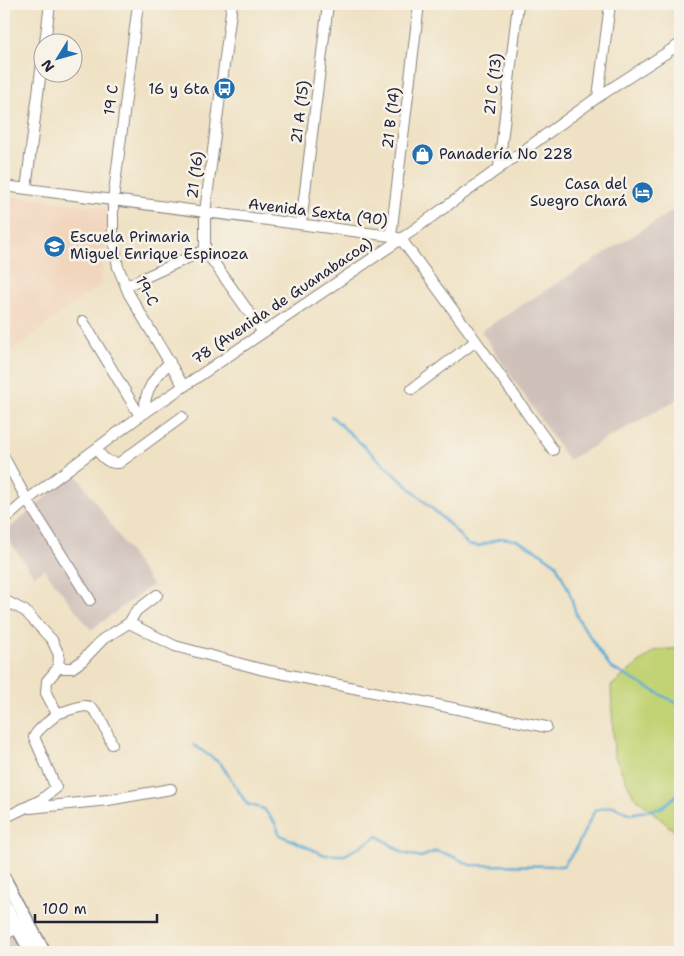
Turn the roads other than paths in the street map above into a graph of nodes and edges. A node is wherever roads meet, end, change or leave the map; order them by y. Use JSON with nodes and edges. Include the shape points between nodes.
{"nodes":[{"id":1,"x":50,"y":4,"type":"edge"},
{"id":2,"x":138,"y":4,"type":"edge"},
{"id":3,"x":232,"y":4,"type":"edge"},
{"id":4,"x":328,"y":4,"type":"edge"},
{"id":5,"x":420,"y":4,"type":"edge"},
{"id":6,"x":518,"y":4,"type":"edge"},
{"id":7,"x":610,"y":4,"type":"edge"},
{"id":8,"x":46,"y":32,"type":"edge"},
{"id":9,"x":678,"y":49,"type":"edge"},
{"id":10,"x":39,"y":82,"type":"edge"},
{"id":11,"x":598,"y":97,"type":"junction"},
{"id":12,"x":499,"y":167,"type":"junction"},
{"id":13,"x":4,"y":186,"type":"edge"},
{"id":14,"x":26,"y":189,"type":"junction"},
{"id":15,"x":112,"y":200,"type":"junction"},
{"id":16,"x":205,"y":212,"type":"junction"},
{"id":17,"x":302,"y":224,"type":"junction"},
{"id":18,"x":396,"y":237,"type":"junction"},
{"id":19,"x":205,"y":250,"type":"junction"},
{"id":20,"x":126,"y":286,"type":"junction"},
{"id":21,"x":83,"y":321,"type":"dead end"},
{"id":22,"x":263,"y":332,"type":"junction"},
{"id":23,"x":476,"y":340,"type":"junction"},
{"id":24,"x":170,"y":362,"type":"junction"},
{"id":25,"x":184,"y":387,"type":"junction"},
{"id":26,"x":412,"y":389,"type":"dead end"},
{"id":27,"x":142,"y":415,"type":"junction"},
{"id":28,"x":182,"y":417,"type":"dead end"},
{"id":29,"x":96,"y":449,"type":"junction"},
{"id":30,"x":553,"y":450,"type":"dead end"},
{"id":31,"x":4,"y":457,"type":"edge"},
{"id":32,"x":27,"y":500,"type":"junction"},
{"id":33,"x":4,"y":520,"type":"edge"},
{"id":34,"x":156,"y":595,"type":"dead end"},
{"id":35,"x":4,"y":600,"type":"edge"},
{"id":36,"x":90,"y":600,"type":"dead end"},
{"id":37,"x":129,"y":623,"type":"junction"},
{"id":38,"x":58,"y":668,"type":"junction"},
{"id":39,"x":57,"y":714,"type":"junction"},
{"id":40,"x":546,"y":727,"type":"dead end"},
{"id":41,"x":112,"y":744,"type":"dead end"},
{"id":42,"x":170,"y":790,"type":"dead end"},
{"id":43,"x":24,"y":808,"type":"junction"},
{"id":44,"x":4,"y":818,"type":"edge"},
{"id":45,"x":4,"y":878,"type":"edge"},
{"id":46,"x":4,"y":904,"type":"edge"},
{"id":47,"x":19,"y":924,"type":"junction"},
{"id":48,"x":4,"y":935,"type":"edge"},
{"id":49,"x":31,"y":952,"type":"edge"},
{"id":50,"x":44,"y":952,"type":"edge"}],
"edges":[{"from":1,"to":8,"type":"street"},
{"from":2,"to":15,"type":"street","name":"19 C"},
{"from":3,"to":16,"type":"street","name":"21 (16)"},
{"from":4,"to":17,"type":"street","name":"21 A (15)"},
{"from":5,"to":18,"type":"street","name":"21 B (14)"},
{"from":6,"to":12,"type":"street","name":"21 C (13)"},
{"from":7,"to":11,"type":"street"},
{"from":9,"to":11,"type":"street","name":"78 (Avenida de Guanabacoa)"},
{"from":10,"to":14,"type":"street"},
{"from":11,"to":12,"type":"street","name":"78 (Avenida de Guanabacoa)"},
{"from":12,"to":18,"type":"street","name":"78 (Avenida de Guanabacoa)"},
{"from":13,"to":14,"type":"street","name":"Avenida Sexta (90)"},
{"from":14,"to":15,"type":"street","name":"Avenida Sexta (90)"},
{"from":15,"to":16,"type":"street","name":"Avenida Sexta (90)"},
{"from":15,"to":20,"type":"street","name":"19-C","via":[[113,237],[118,267]]},
{"from":16,"to":17,"type":"street","name":"Avenida Sexta (90)"},
{"from":16,"to":19,"type":"street","name":"21 (16)"},
{"from":17,"to":18,"type":"street","name":"Avenida Sexta (90)"},
{"from":18,"to":22,"type":"street","name":"78 (Avenida de Guanabacoa)"},
{"from":18,"to":23,"type":"street","name":"Avenida Sexta (90)"},
{"from":19,"to":20,"type":"street"},
{"from":19,"to":22,"type":"street"},
{"from":20,"to":24,"type":"street","name":"19-C"},
{"from":21,"to":27,"type":"street"},
{"from":22,"to":25,"type":"street","name":"78 (Avenida de Guanabacoa)"},
{"from":23,"to":26,"type":"street"},
{"from":23,"to":30,"type":"street","name":"Avenida Sexta (90)"},
{"from":24,"to":25,"type":"street","name":"19-C"},
{"from":24,"to":27,"type":"street","via":[[150,385]]},
{"from":25,"to":27,"type":"street","name":"78 (Avenida de Guanabacoa)"},
{"from":27,"to":29,"type":"street","name":"78 (Avenida de Guanabacoa)"},
{"from":28,"to":29,"type":"street","via":[[119,463],[108,462]]},
{"from":29,"to":32,"type":"street","name":"78 (Avenida de Guanabacoa)"},
{"from":31,"to":32,"type":"street"},
{"from":32,"to":33,"type":"street","name":"78 (Avenida de Guanabacoa)"},
{"from":32,"to":36,"type":"street"},
{"from":34,"to":37,"type":"street","via":[[136,611]]},
{"from":35,"to":38,"type":"street","via":[[25,612],[52,640],[59,655]]},
{"from":37,"to":38,"type":"street","via":[[103,639],[72,668]]},
{"from":37,"to":40,"type":"street","via":[[175,646],[260,670]]},
{"from":38,"to":39,"type":"street","via":[[46,681],[46,693]]},
{"from":39,"to":41,"type":"street","via":[[91,707]]},
{"from":39,"to":43,"type":"street","via":[[37,729],[34,737],[56,788]]},
{"from":42,"to":43,"type":"street"},
{"from":43,"to":44,"type":"street"},
{"from":45,"to":47,"type":"main road"},
{"from":46,"to":47,"type":"main road"},
{"from":47,"to":48,"type":"street"},
{"from":47,"to":49,"type":"main road"},
{"from":47,"to":50,"type":"main road"}]}
